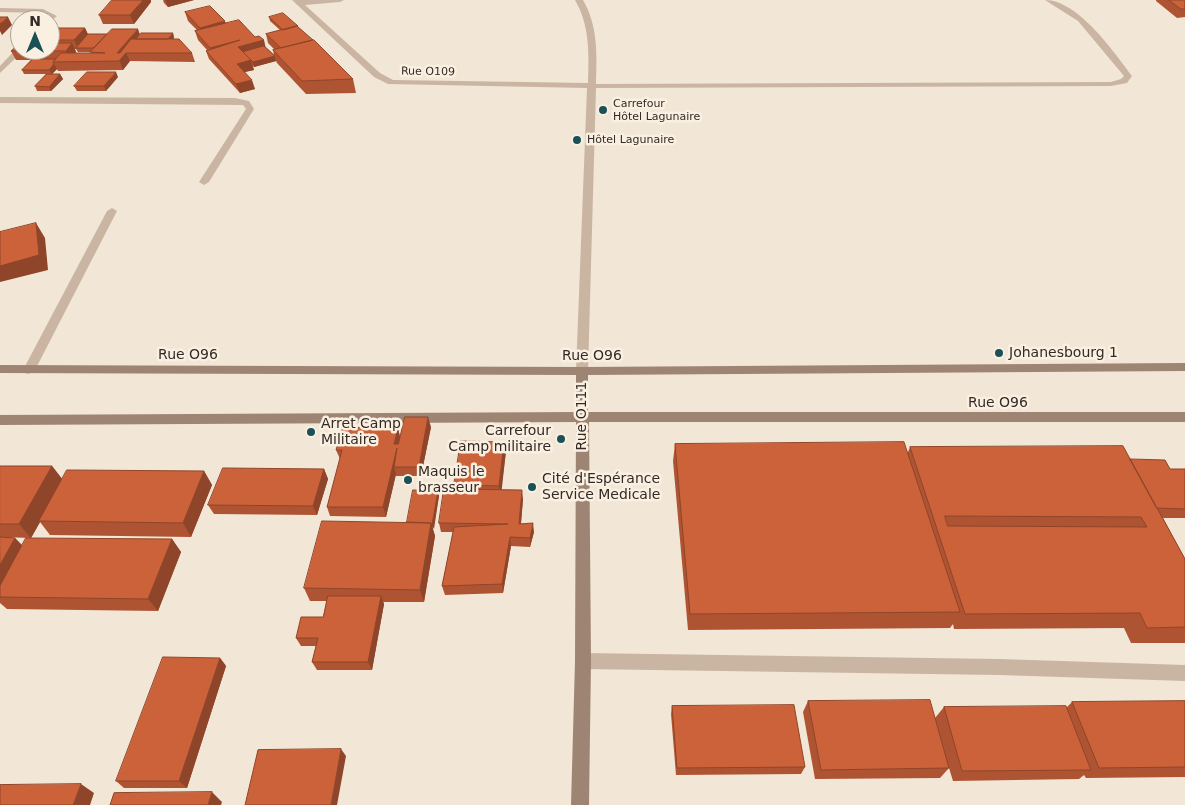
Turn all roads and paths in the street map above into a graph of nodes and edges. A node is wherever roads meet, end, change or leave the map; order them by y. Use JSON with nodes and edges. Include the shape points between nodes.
{"nodes":[{"id":1,"x":340,"y":0,"type":"edge"},
{"id":2,"x":579,"y":0,"type":"edge"},
{"id":3,"x":1049,"y":0,"type":"edge"},
{"id":4,"x":298,"y":2,"type":"edge"},
{"id":5,"x":10,"y":60,"type":"edge"},
{"id":6,"x":0,"y":71,"type":"edge"},
{"id":7,"x":591,"y":86,"type":"junction"},
{"id":8,"x":0,"y":100,"type":"edge"},
{"id":9,"x":204,"y":182,"type":"dead end"},
{"id":10,"x":112,"y":210,"type":"dead end"},
{"id":11,"x":1185,"y":367,"type":"edge"},
{"id":12,"x":0,"y":369,"type":"edge"},
{"id":13,"x":29,"y":370,"type":"junction"},
{"id":14,"x":582,"y":371,"type":"junction"},
{"id":15,"x":581,"y":417,"type":"junction"},
{"id":16,"x":1185,"y":417,"type":"edge"},
{"id":17,"x":0,"y":420,"type":"edge"},
{"id":18,"x":583,"y":661,"type":"junction"},
{"id":19,"x":1185,"y":673,"type":"edge"},
{"id":20,"x":580,"y":805,"type":"edge"}],
"edges":[{"from":1,"to":4,"type":"street"},
{"from":2,"to":7,"type":"street","name":"Rue O111","via":[[585,10],[593,46]]},
{"from":3,"to":7,"type":"street","name":"Rue O109","via":[[1081,19],[1128,76],[1124,81],[1111,84]]},
{"from":4,"to":7,"type":"street","name":"Rue O109","via":[[377,75],[391,82]]},
{"from":5,"to":6,"type":"street"},
{"from":7,"to":14,"type":"street","name":"Rue O111"},
{"from":8,"to":9,"type":"street","via":[[246,103],[250,109]]},
{"from":10,"to":13,"type":"street"},
{"from":11,"to":14,"type":"main road","name":"Rue O96"},
{"from":12,"to":13,"type":"main road","name":"Rue O96"},
{"from":13,"to":14,"type":"main road","name":"Rue O96"},
{"from":14,"to":15,"type":"main road","name":"Rue O111"},
{"from":15,"to":16,"type":"main road","name":"Rue O96"},
{"from":15,"to":17,"type":"main road","name":"Rue O96"},
{"from":15,"to":18,"type":"main road","name":"Rue O111"},
{"from":18,"to":19,"type":"street"},
{"from":18,"to":20,"type":"main road","name":"Rue O111"}]}
